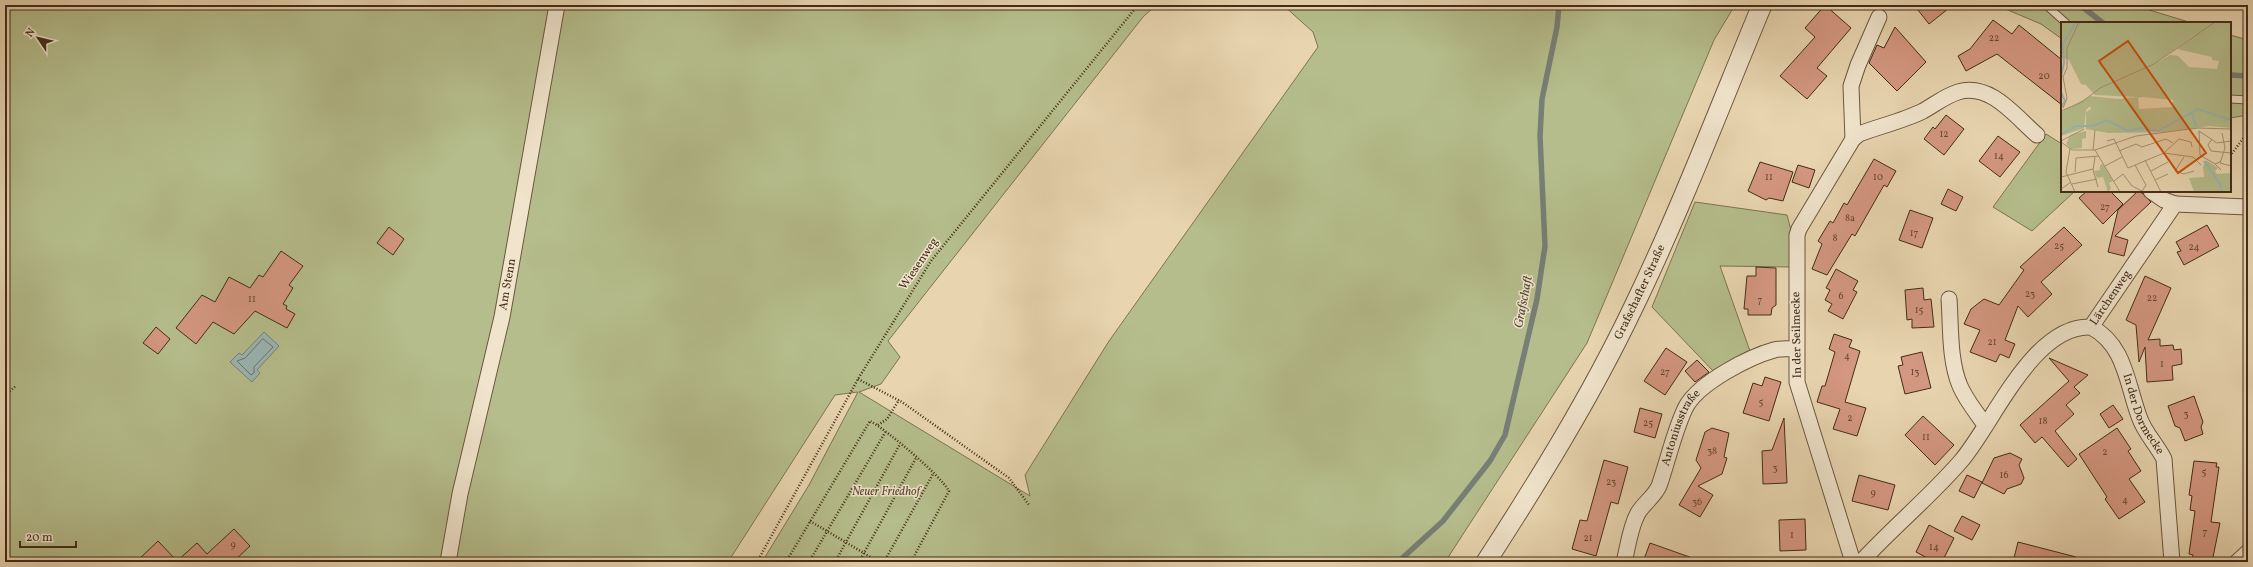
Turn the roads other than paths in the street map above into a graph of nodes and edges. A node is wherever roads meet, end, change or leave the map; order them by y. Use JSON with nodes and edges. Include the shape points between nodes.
{"nodes":[{"id":1,"x":557,"y":5,"type":"edge"},
{"id":2,"x":1762,"y":5,"type":"edge"},
{"id":3,"x":2046,"y":5,"type":"edge"},
{"id":4,"x":1879,"y":17,"type":"dead end"},
{"id":5,"x":2065,"y":22,"type":"edge"},
{"id":6,"x":2231,"y":99,"type":"edge"},
{"id":7,"x":2248,"y":100,"type":"edge"},
{"id":8,"x":2037,"y":135,"type":"dead end"},
{"id":9,"x":1853,"y":139,"type":"junction"},
{"id":10,"x":2152,"y":192,"type":"edge"},
{"id":11,"x":2175,"y":204,"type":"junction"},
{"id":12,"x":2248,"y":207,"type":"edge"},
{"id":13,"x":1949,"y":299,"type":"dead end"},
{"id":14,"x":2091,"y":327,"type":"junction"},
{"id":15,"x":1796,"y":349,"type":"junction"},
{"id":16,"x":1985,"y":425,"type":"junction"},
{"id":17,"x":2248,"y":552,"type":"edge"},
{"id":18,"x":448,"y":562,"type":"edge"},
{"id":19,"x":1486,"y":562,"type":"edge"},
{"id":20,"x":1624,"y":562,"type":"edge"},
{"id":21,"x":1853,"y":562,"type":"edge"},
{"id":22,"x":1861,"y":562,"type":"edge"},
{"id":23,"x":2172,"y":562,"type":"edge"},
{"id":24,"x":2238,"y":562,"type":"edge"}],
"edges":[{"from":1,"to":18,"type":"street","name":"Am Stenn","via":[[502,317],[460,494]]},
{"from":2,"to":19,"type":"street","name":"Grafschafter Straße","via":[[1666,237],[1633,308],[1566,433]]},
{"from":3,"to":5,"type":"lane"},
{"from":4,"to":9,"type":"street","via":[[1851,86]]},
{"from":6,"to":7,"type":"lane"},
{"from":8,"to":9,"type":"street","via":[[1998,101],[1980,91],[1972,90],[1956,93],[1921,112],[1859,134]]},
{"from":9,"to":15,"type":"street","name":"In der Seilmecke","via":[[1797,234]]},
{"from":10,"to":11,"type":"street"},
{"from":11,"to":12,"type":"street"},
{"from":11,"to":14,"type":"street","name":"Lärchenweg"},
{"from":13,"to":16,"type":"street","via":[[1954,367],[1969,403]]},
{"from":14,"to":16,"type":"street","name":"Lärchenweg","via":[[2078,327],[2068,331],[2045,346]]},
{"from":14,"to":23,"type":"street","name":"In der Dormecke","via":[[2104,334],[2114,345],[2142,425],[2157,444],[2164,459]]},
{"from":15,"to":20,"type":"street","name":"Antoniusstraße","via":[[1774,350],[1734,368],[1694,397],[1683,414],[1660,486],[1655,496],[1635,519]]},
{"from":15,"to":21,"type":"street","name":"In der Seilmecke","via":[[1800,395]]},
{"from":16,"to":22,"type":"street","name":"Lärchenweg","via":[[1960,462]]},
{"from":17,"to":24,"type":"street"}]}
